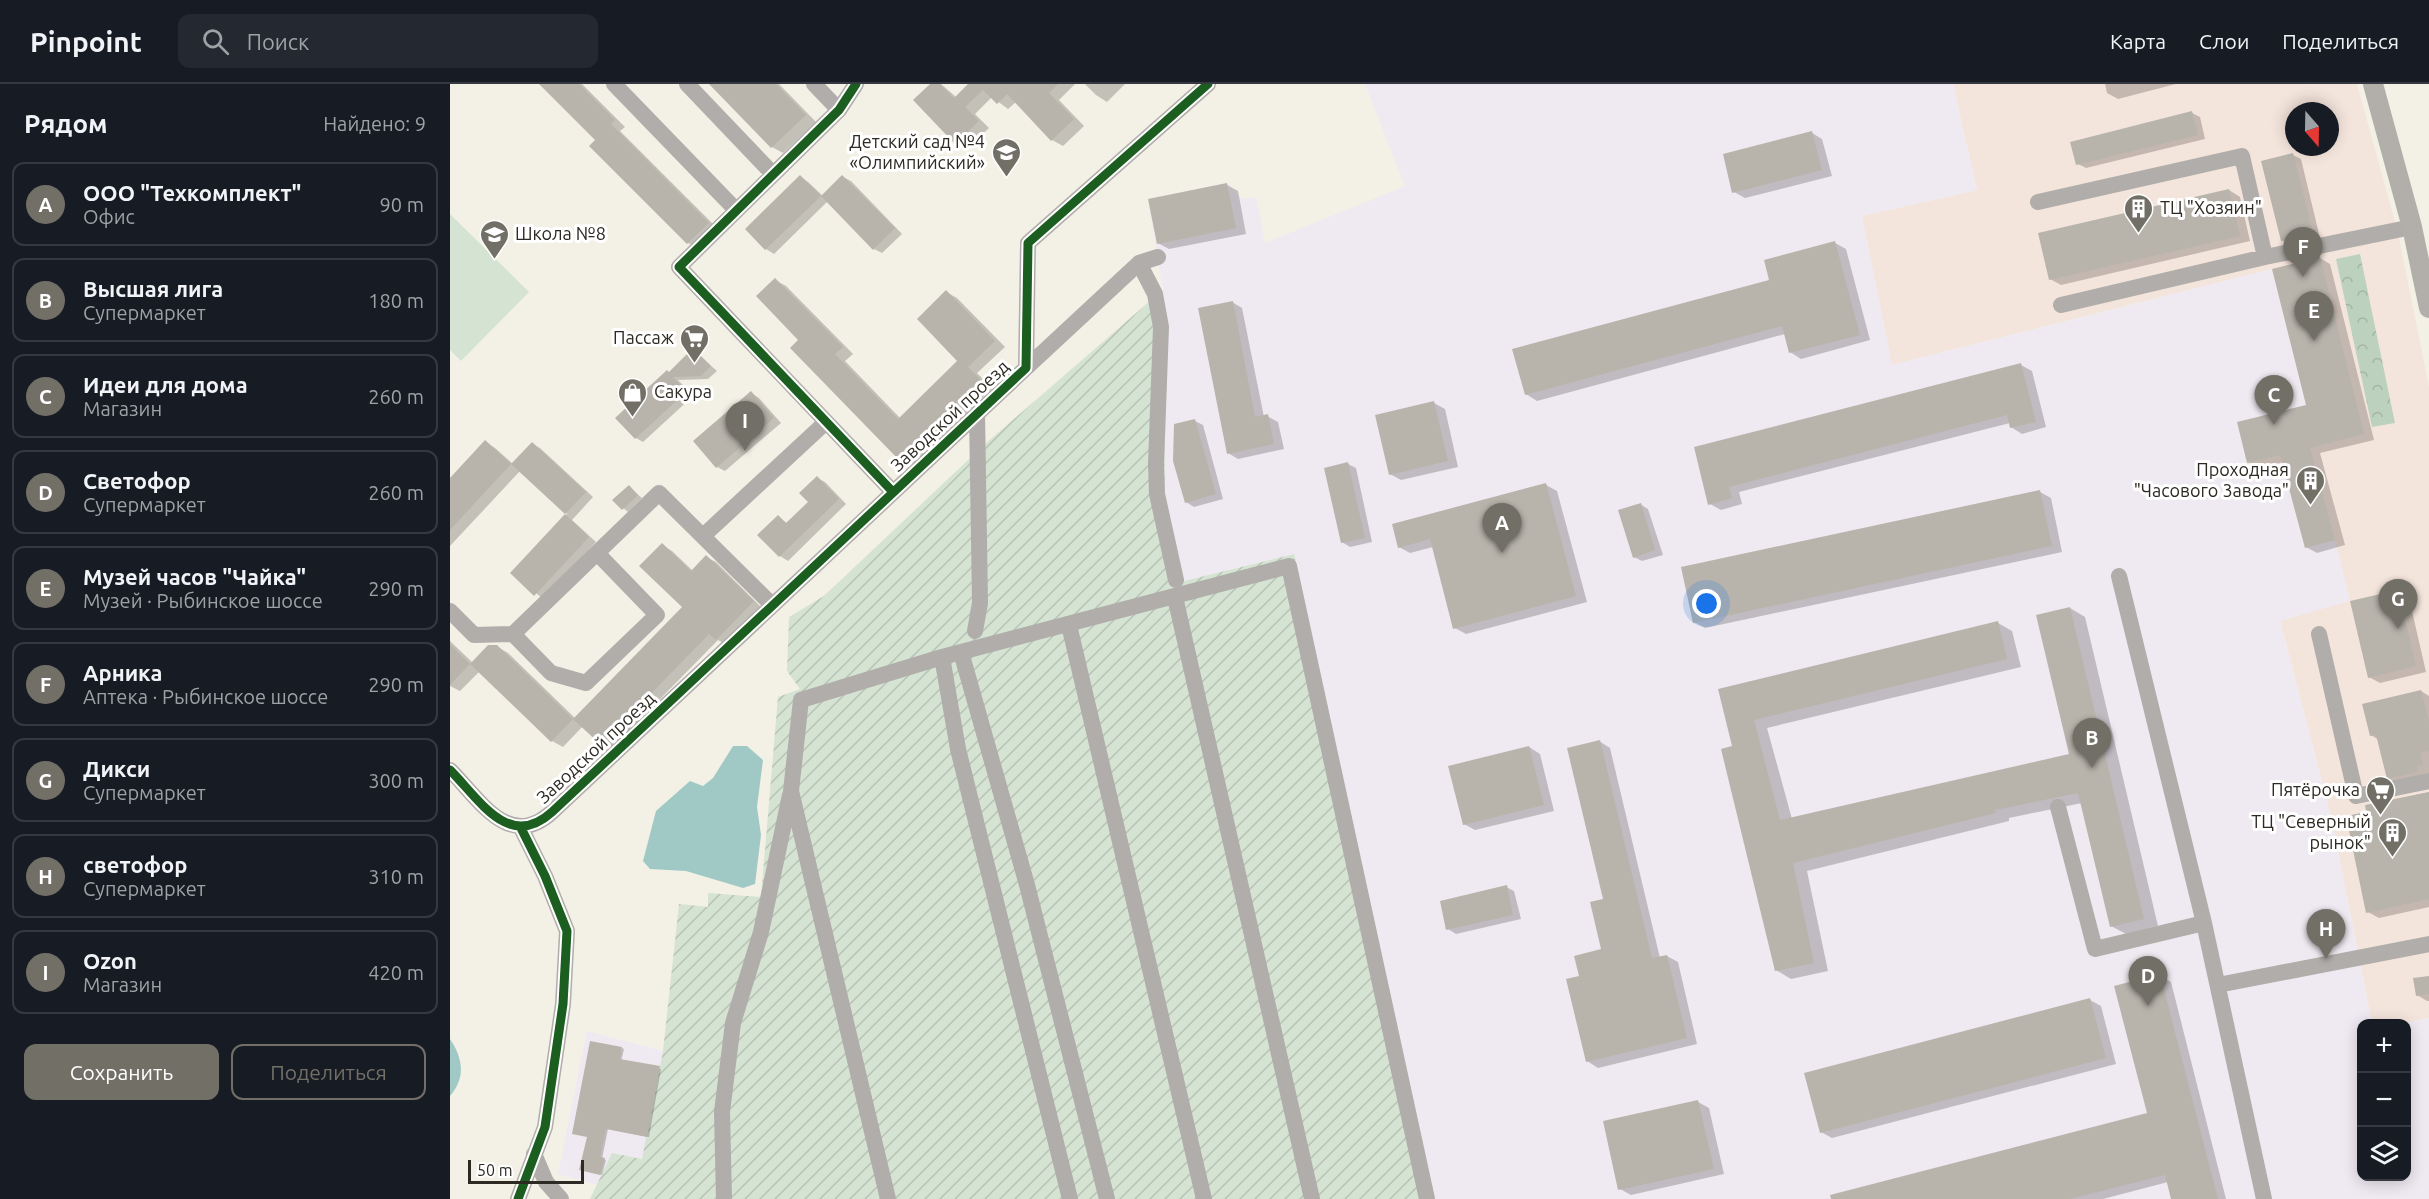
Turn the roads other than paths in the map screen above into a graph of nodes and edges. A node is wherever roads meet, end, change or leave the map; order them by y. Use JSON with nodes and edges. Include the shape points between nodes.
{"nodes":[{"id":1,"x":614,"y":84,"type":"edge"},
{"id":2,"x":687,"y":84,"type":"edge"},
{"id":3,"x":814,"y":84,"type":"edge"},
{"id":4,"x":856,"y":84,"type":"edge"},
{"id":5,"x":1208,"y":84,"type":"edge"},
{"id":6,"x":2373,"y":84,"type":"edge"},
{"id":7,"x":839,"y":110,"type":"junction"},
{"id":8,"x":772,"y":173,"type":"junction"},
{"id":9,"x":2038,"y":202,"type":"dead end"},
{"id":10,"x":736,"y":210,"type":"junction"},
{"id":11,"x":2412,"y":227,"type":"junction"},
{"id":12,"x":2265,"y":257,"type":"junction"},
{"id":13,"x":1158,"y":258,"type":"dead end"},
{"id":14,"x":1139,"y":263,"type":"junction"},
{"id":15,"x":2061,"y":305,"type":"dead end"},
{"id":16,"x":2429,"y":308,"type":"edge"},
{"id":17,"x":1026,"y":368,"type":"junction"},
{"id":18,"x":977,"y":413,"type":"junction"},
{"id":19,"x":826,"y":422,"type":"junction"},
{"id":20,"x":893,"y":492,"type":"junction"},
{"id":21,"x":703,"y":536,"type":"junction"},
{"id":22,"x":597,"y":553,"type":"junction"},
{"id":23,"x":2119,"y":576,"type":"dead end"},
{"id":24,"x":1176,"y":579,"type":"dead end"},
{"id":25,"x":1174,"y":597,"type":"junction"},
{"id":26,"x":772,"y":605,"type":"junction"},
{"id":27,"x":450,"y":612,"type":"edge"},
{"id":28,"x":1069,"y":625,"type":"junction"},
{"id":29,"x":975,"y":631,"type":"dead end"},
{"id":30,"x":513,"y":634,"type":"junction"},
{"id":31,"x":2319,"y":634,"type":"dead end"},
{"id":32,"x":961,"y":652,"type":"junction"},
{"id":33,"x":942,"y":657,"type":"junction"},
{"id":34,"x":450,"y":770,"type":"edge"},
{"id":35,"x":2429,"y":781,"type":"edge"},
{"id":36,"x":791,"y":791,"type":"junction"},
{"id":37,"x":2058,"y":807,"type":"dead end"},
{"id":38,"x":521,"y":828,"type":"junction"},
{"id":39,"x":2204,"y":923,"type":"junction"},
{"id":40,"x":2429,"y":944,"type":"edge"},
{"id":41,"x":2218,"y":985,"type":"junction"},
{"id":42,"x":534,"y":1154,"type":"junction"},
{"id":43,"x":518,"y":1199,"type":"edge"},
{"id":44,"x":561,"y":1199,"type":"edge"},
{"id":45,"x":724,"y":1199,"type":"edge"},
{"id":46,"x":888,"y":1199,"type":"edge"},
{"id":47,"x":1070,"y":1199,"type":"edge"},
{"id":48,"x":1107,"y":1199,"type":"edge"},
{"id":49,"x":1204,"y":1199,"type":"edge"},
{"id":50,"x":1312,"y":1199,"type":"edge"},
{"id":51,"x":1427,"y":1199,"type":"edge"},
{"id":52,"x":2264,"y":1199,"type":"edge"}],
"edges":[{"from":1,"to":10,"type":"street"},
{"from":2,"to":8,"type":"street"},
{"from":3,"to":7,"type":"street"},
{"from":4,"to":7,"type":"street"},
{"from":5,"to":17,"type":"street","name":"Заводской проезд","via":[[1028,243]]},
{"from":6,"to":11,"type":"main road"},
{"from":7,"to":8,"type":"street"},
{"from":8,"to":10,"type":"street"},
{"from":9,"to":12,"type":"street","via":[[2242,156]]},
{"from":10,"to":19,"type":"street","via":[[679,267]]},
{"from":11,"to":12,"type":"street"},
{"from":11,"to":16,"type":"main road"},
{"from":12,"to":15,"type":"street"},
{"from":13,"to":14,"type":"street"},
{"from":14,"to":17,"type":"street"},
{"from":14,"to":24,"type":"street","via":[[1155,294],[1161,327],[1157,494]]},
{"from":17,"to":18,"type":"street","name":"Заводской проезд"},
{"from":18,"to":20,"type":"street","name":"Заводской проезд"},
{"from":18,"to":29,"type":"street","via":[[980,603]]},
{"from":19,"to":20,"type":"street"},
{"from":19,"to":21,"type":"street"},
{"from":20,"to":26,"type":"street","name":"Заводской проезд"},
{"from":21,"to":22,"type":"street","via":[[659,493]]},
{"from":21,"to":26,"type":"street"},
{"from":22,"to":30,"type":"street"},
{"from":22,"to":30,"type":"street","via":[[657,615],[586,683],[551,673]]},
{"from":23,"to":39,"type":"street"},
{"from":25,"to":28,"type":"street"},
{"from":25,"to":50,"type":"street"},
{"from":25,"to":51,"type":"street","via":[[1289,566]]},
{"from":26,"to":38,"type":"street","name":"Заводской проезд","via":[[547,817]]},
{"from":27,"to":30,"type":"street","via":[[474,635]]},
{"from":28,"to":32,"type":"street"},
{"from":28,"to":49,"type":"street"},
{"from":31,"to":35,"type":"street","via":[[2356,796]]},
{"from":32,"to":33,"type":"street"},
{"from":32,"to":48,"type":"street","via":[[1027,885]]},
{"from":33,"to":36,"type":"street","via":[[801,700]]},
{"from":33,"to":47,"type":"street","via":[[958,749]]},
{"from":34,"to":38,"type":"street","via":[[498,818]]},
{"from":36,"to":45,"type":"street","via":[[761,932],[734,1023],[722,1112]]},
{"from":36,"to":46,"type":"street"},
{"from":37,"to":39,"type":"street","via":[[2095,949]]},
{"from":38,"to":42,"type":"street","via":[[567,932],[563,1004],[545,1127]]},
{"from":39,"to":41,"type":"street"},
{"from":40,"to":41,"type":"street"},
{"from":41,"to":52,"type":"street"},
{"from":42,"to":43,"type":"street"},
{"from":42,"to":44,"type":"street","via":[[546,1182]]}]}
